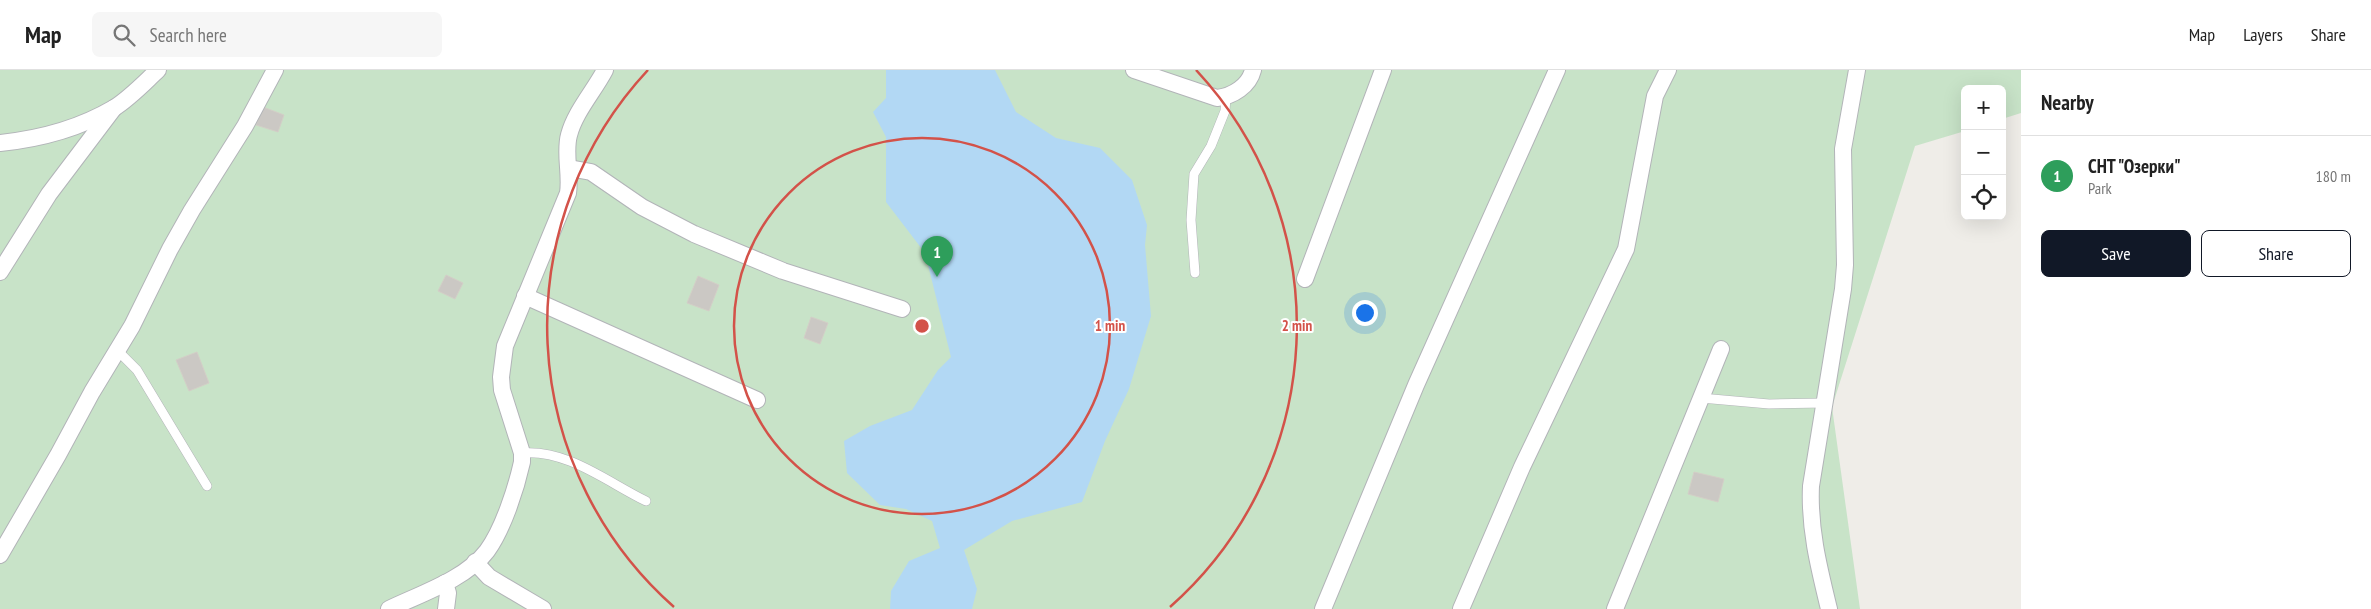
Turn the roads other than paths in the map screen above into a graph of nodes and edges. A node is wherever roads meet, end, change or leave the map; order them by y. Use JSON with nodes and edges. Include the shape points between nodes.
{"nodes":[{"id":1,"x":158,"y":70,"type":"edge"},
{"id":2,"x":275,"y":70,"type":"edge"},
{"id":3,"x":605,"y":70,"type":"edge"},
{"id":4,"x":1134,"y":70,"type":"edge"},
{"id":5,"x":1253,"y":70,"type":"edge"},
{"id":6,"x":1383,"y":70,"type":"edge"},
{"id":7,"x":1557,"y":70,"type":"edge"},
{"id":8,"x":1668,"y":70,"type":"edge"},
{"id":9,"x":1857,"y":70,"type":"edge"},
{"id":10,"x":1226,"y":97,"type":"junction"},
{"id":11,"x":114,"y":108,"type":"junction"},
{"id":12,"x":0,"y":143,"type":"edge"},
{"id":13,"x":570,"y":168,"type":"junction"},
{"id":14,"x":0,"y":272,"type":"edge"},
{"id":15,"x":1195,"y":273,"type":"dead end"},
{"id":16,"x":1305,"y":279,"type":"dead end"},
{"id":17,"x":525,"y":296,"type":"junction"},
{"id":18,"x":902,"y":309,"type":"dead end"},
{"id":19,"x":1721,"y":349,"type":"dead end"},
{"id":20,"x":118,"y":350,"type":"junction"},
{"id":21,"x":1701,"y":398,"type":"junction"},
{"id":22,"x":757,"y":400,"type":"dead end"},
{"id":23,"x":1825,"y":403,"type":"junction"},
{"id":24,"x":522,"y":453,"type":"junction"},
{"id":25,"x":207,"y":486,"type":"dead end"},
{"id":26,"x":646,"y":501,"type":"dead end"},
{"id":27,"x":0,"y":555,"type":"edge"},
{"id":28,"x":475,"y":562,"type":"junction"},
{"id":29,"x":445,"y":583,"type":"junction"},
{"id":30,"x":389,"y":609,"type":"edge"},
{"id":31,"x":446,"y":609,"type":"edge"},
{"id":32,"x":543,"y":609,"type":"edge"},
{"id":33,"x":1323,"y":609,"type":"edge"},
{"id":34,"x":1461,"y":609,"type":"edge"},
{"id":35,"x":1615,"y":609,"type":"edge"},
{"id":36,"x":1829,"y":609,"type":"edge"}],
"edges":[{"from":1,"to":11,"type":"street"},
{"from":2,"to":20,"type":"street","via":[[170,249]]},
{"from":3,"to":13,"type":"street","via":[[568,136]]},
{"from":4,"to":10,"type":"street","via":[[1206,95]]},
{"from":5,"to":10,"type":"street","via":[[1245,85]]},
{"from":6,"to":16,"type":"street"},
{"from":7,"to":33,"type":"street","via":[[1416,385]]},
{"from":8,"to":34,"type":"street","via":[[1655,96],[1626,249],[1522,467]]},
{"from":9,"to":23,"type":"street","via":[[1843,149],[1846,265]]},
{"from":10,"to":15,"type":"lane","via":[[1225,111],[1211,146],[1194,174],[1191,220]]},
{"from":11,"to":12,"type":"street","via":[[51,134]]},
{"from":11,"to":14,"type":"street","via":[[48,194]]},
{"from":13,"to":17,"type":"street","via":[[568,193]]},
{"from":13,"to":18,"type":"street","via":[[591,172],[642,207],[702,237],[783,271]]},
{"from":17,"to":22,"type":"street"},
{"from":17,"to":24,"type":"street","via":[[505,346],[501,377],[508,412]]},
{"from":19,"to":21,"type":"street"},
{"from":20,"to":25,"type":"lane","via":[[137,370]]},
{"from":20,"to":27,"type":"street"},
{"from":21,"to":23,"type":"lane","via":[[1769,404]]},
{"from":21,"to":35,"type":"street"},
{"from":23,"to":36,"type":"street","via":[[1811,486],[1810,513],[1814,551]]},
{"from":24,"to":26,"type":"lane","via":[[545,453],[584,468]]},
{"from":24,"to":28,"type":"street","via":[[520,473],[497,533]]},
{"from":28,"to":29,"type":"street"},
{"from":28,"to":32,"type":"street","via":[[489,577]]},
{"from":29,"to":30,"type":"street"},
{"from":29,"to":31,"type":"street","via":[[448,593]]}]}
